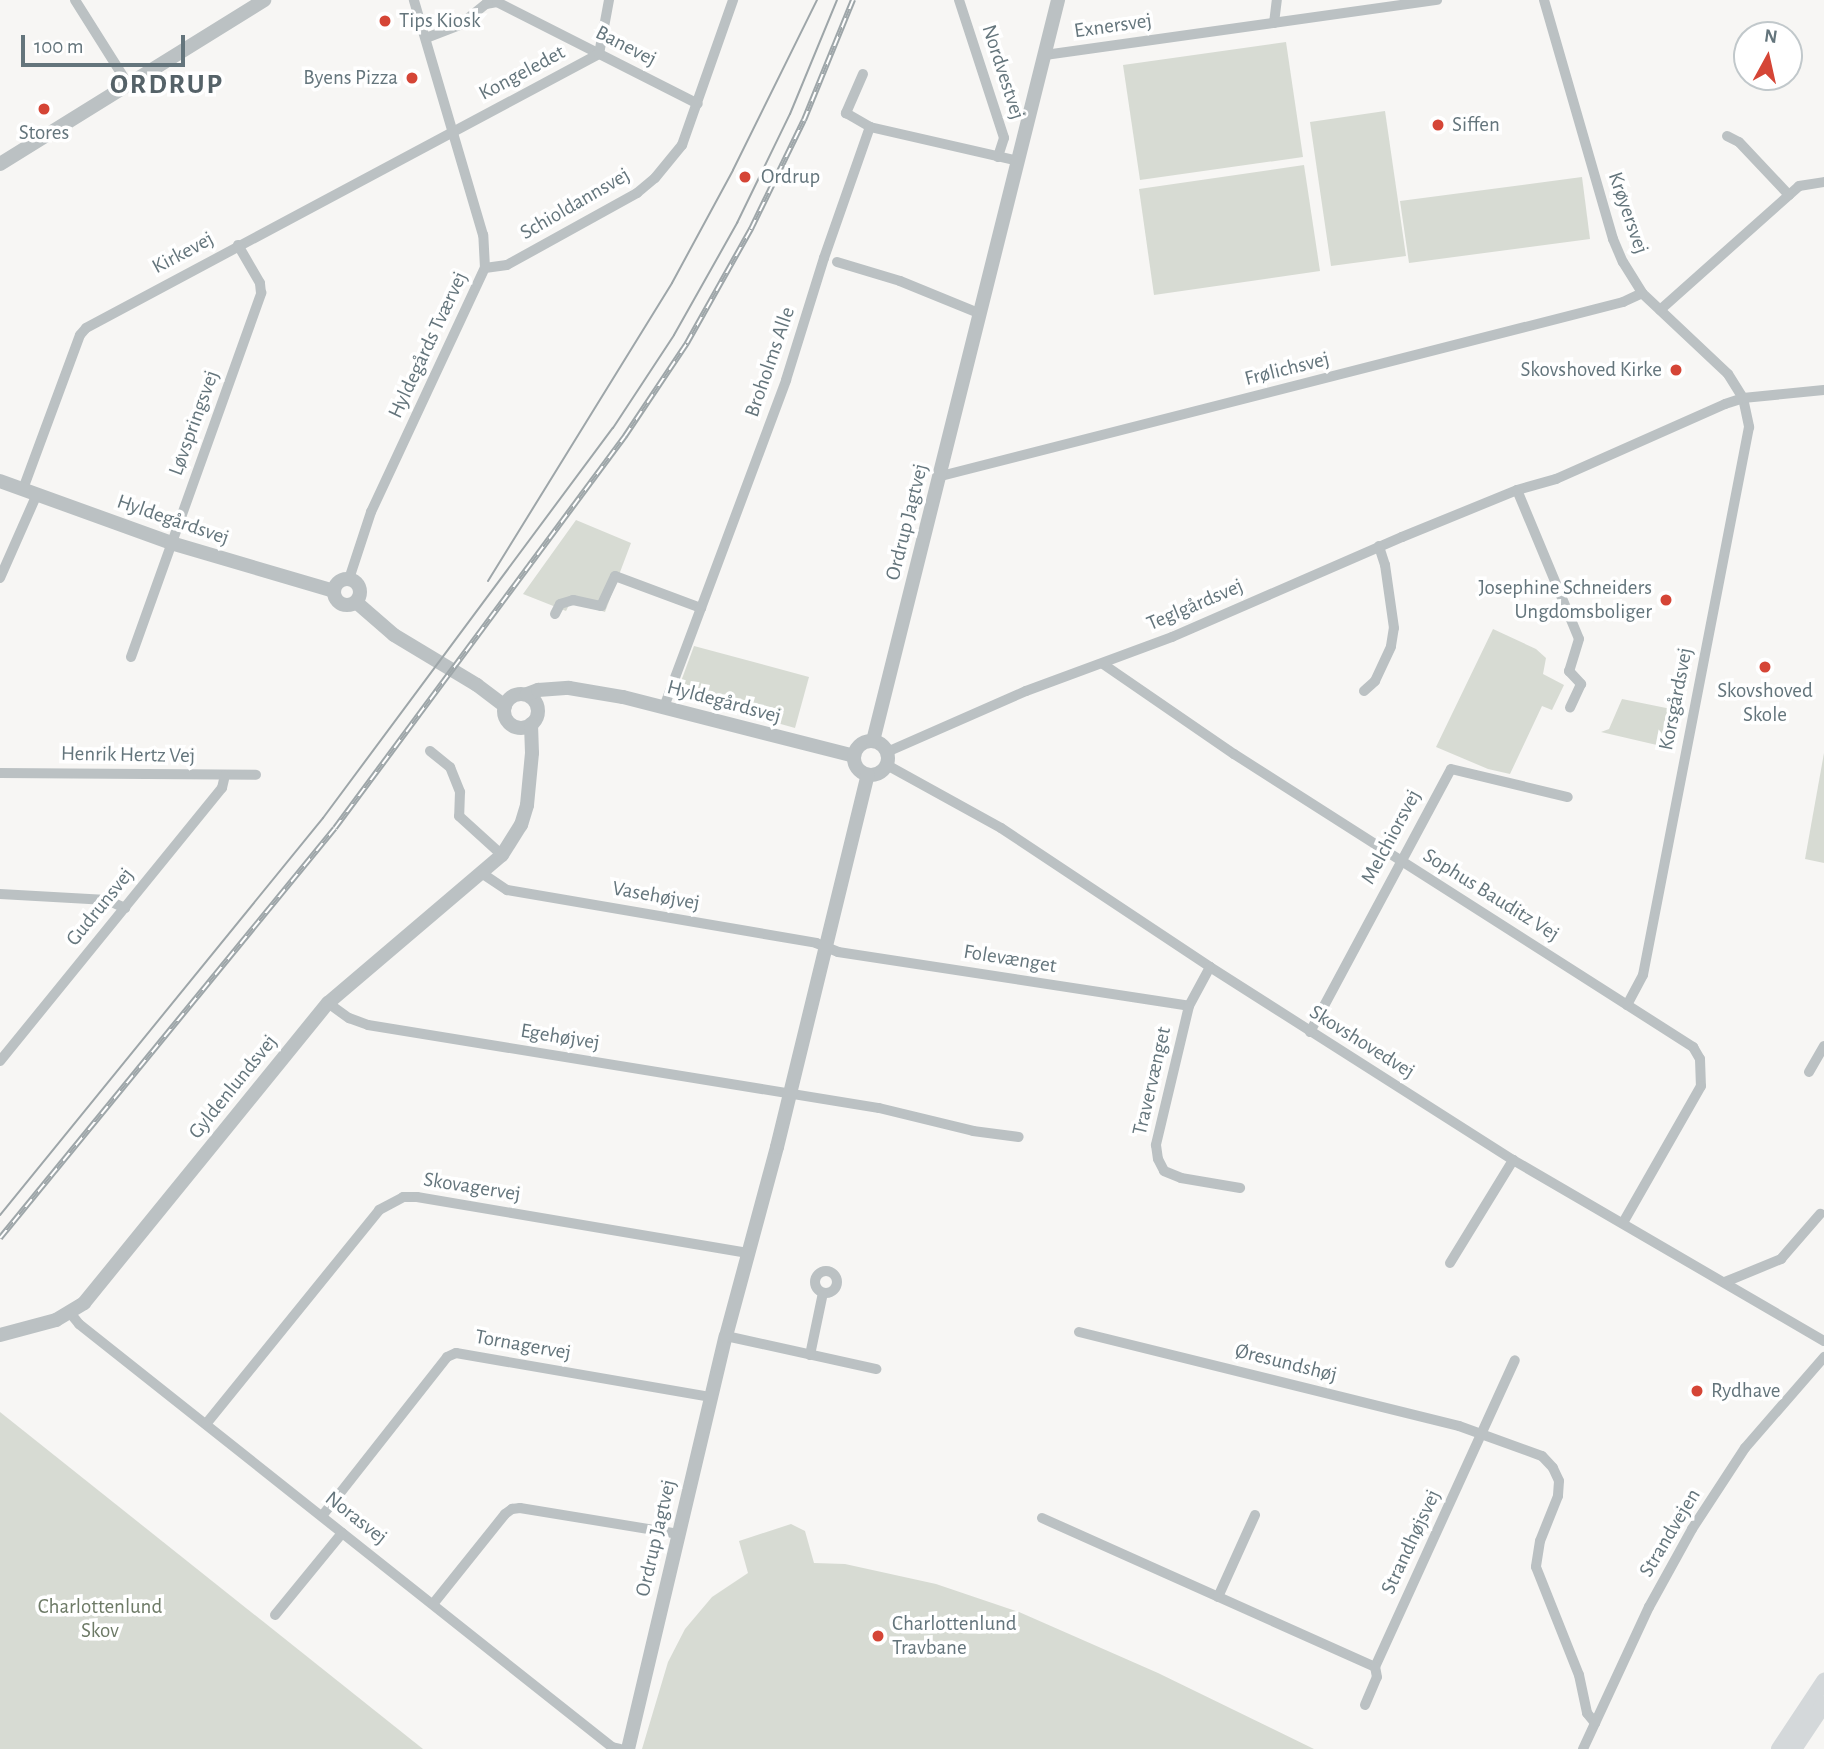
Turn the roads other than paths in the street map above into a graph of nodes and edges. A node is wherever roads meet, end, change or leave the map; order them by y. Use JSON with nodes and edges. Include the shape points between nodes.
{"nodes":[{"id":1,"x":75,"y":0,"type":"edge"},
{"id":2,"x":264,"y":0,"type":"edge"},
{"id":3,"x":414,"y":0,"type":"edge"},
{"id":4,"x":609,"y":0,"type":"edge"},
{"id":5,"x":733,"y":0,"type":"edge"},
{"id":6,"x":959,"y":0,"type":"edge"},
{"id":7,"x":1058,"y":0,"type":"edge"},
{"id":8,"x":1277,"y":0,"type":"edge"},
{"id":9,"x":1437,"y":0,"type":"edge"},
{"id":10,"x":1544,"y":0,"type":"edge"},
{"id":11,"x":1274,"y":23,"type":"junction"},
{"id":12,"x":426,"y":38,"type":"junction"},
{"id":13,"x":598,"y":54,"type":"junction"},
{"id":14,"x":1045,"y":55,"type":"junction"},
{"id":15,"x":863,"y":74,"type":"dead end"},
{"id":16,"x":128,"y":84,"type":"junction"},
{"id":17,"x":698,"y":104,"type":"junction"},
{"id":18,"x":870,"y":127,"type":"junction"},
{"id":19,"x":453,"y":133,"type":"junction"},
{"id":20,"x":1727,"y":136,"type":"dead end"},
{"id":21,"x":998,"y":157,"type":"junction"},
{"id":22,"x":1018,"y":162,"type":"junction"},
{"id":23,"x":0,"y":164,"type":"edge"},
{"id":24,"x":1824,"y":182,"type":"edge"},
{"id":25,"x":1788,"y":195,"type":"junction"},
{"id":26,"x":238,"y":245,"type":"junction"},
{"id":27,"x":837,"y":262,"type":"dead end"},
{"id":28,"x":485,"y":268,"type":"junction"},
{"id":29,"x":1642,"y":293,"type":"junction"},
{"id":30,"x":1660,"y":310,"type":"junction"},
{"id":31,"x":981,"y":314,"type":"junction"},
{"id":32,"x":1824,"y":390,"type":"edge"},
{"id":33,"x":1743,"y":398,"type":"junction"},
{"id":34,"x":941,"y":476,"type":"junction"},
{"id":35,"x":0,"y":481,"type":"edge"},
{"id":36,"x":1517,"y":490,"type":"junction"},
{"id":37,"x":30,"y":492,"type":"junction"},
{"id":38,"x":171,"y":543,"type":"junction"},
{"id":39,"x":1379,"y":547,"type":"junction"},
{"id":40,"x":0,"y":578,"type":"edge"},
{"id":41,"x":349,"y":579,"type":"junction"},
{"id":42,"x":334,"y":591,"type":"junction"},
{"id":43,"x":356,"y":602,"type":"junction"},
{"id":44,"x":701,"y":608,"type":"junction"},
{"id":45,"x":555,"y":614,"type":"dead end"},
{"id":46,"x":131,"y":657,"type":"dead end"},
{"id":47,"x":1103,"y":664,"type":"junction"},
{"id":48,"x":1364,"y":691,"type":"dead end"},
{"id":49,"x":583,"y":693,"type":"junction"},
{"id":50,"x":515,"y":699,"type":"junction"},
{"id":51,"x":538,"y":707,"type":"junction"},
{"id":52,"x":664,"y":707,"type":"junction"},
{"id":53,"x":1570,"y":708,"type":"dead end"},
{"id":54,"x":525,"y":726,"type":"junction"},
{"id":55,"x":873,"y":741,"type":"junction"},
{"id":56,"x":430,"y":751,"type":"dead end"},
{"id":57,"x":854,"y":756,"type":"junction"},
{"id":58,"x":887,"y":758,"type":"junction"},
{"id":59,"x":0,"y":773,"type":"edge"},
{"id":60,"x":225,"y":775,"type":"junction"},
{"id":61,"x":256,"y":775,"type":"dead end"},
{"id":62,"x":868,"y":775,"type":"junction"},
{"id":63,"x":1568,"y":797,"type":"dead end"},
{"id":64,"x":502,"y":855,"type":"junction"},
{"id":65,"x":1401,"y":860,"type":"junction"},
{"id":66,"x":483,"y":874,"type":"junction"},
{"id":67,"x":0,"y":894,"type":"edge"},
{"id":68,"x":125,"y":908,"type":"junction"},
{"id":69,"x":827,"y":947,"type":"junction"},
{"id":70,"x":1210,"y":967,"type":"junction"},
{"id":71,"x":328,"y":1003,"type":"junction"},
{"id":72,"x":1628,"y":1005,"type":"junction"},
{"id":73,"x":1189,"y":1006,"type":"junction"},
{"id":74,"x":1310,"y":1032,"type":"junction"},
{"id":75,"x":1824,"y":1046,"type":"edge"},
{"id":76,"x":1,"y":1059,"type":"edge"},
{"id":77,"x":1809,"y":1072,"type":"dead end"},
{"id":78,"x":790,"y":1094,"type":"junction"},
{"id":79,"x":1019,"y":1138,"type":"dead end"},
{"id":80,"x":1513,"y":1160,"type":"junction"},
{"id":81,"x":1240,"y":1188,"type":"dead end"},
{"id":82,"x":1820,"y":1214,"type":"dead end"},
{"id":83,"x":1623,"y":1223,"type":"junction"},
{"id":84,"x":749,"y":1253,"type":"junction"},
{"id":85,"x":1450,"y":1263,"type":"dead end"},
{"id":86,"x":1726,"y":1282,"type":"junction"},
{"id":87,"x":823,"y":1293,"type":"dead end"},
{"id":88,"x":71,"y":1314,"type":"junction"},
{"id":89,"x":1079,"y":1332,"type":"dead end"},
{"id":90,"x":0,"y":1335,"type":"edge"},
{"id":91,"x":726,"y":1336,"type":"junction"},
{"id":92,"x":1824,"y":1341,"type":"edge"},
{"id":93,"x":810,"y":1355,"type":"junction"},
{"id":94,"x":1824,"y":1357,"type":"edge"},
{"id":95,"x":1515,"y":1360,"type":"dead end"},
{"id":96,"x":876,"y":1369,"type":"dead end"},
{"id":97,"x":711,"y":1397,"type":"junction"},
{"id":98,"x":206,"y":1424,"type":"junction"},
{"id":99,"x":1483,"y":1433,"type":"junction"},
{"id":100,"x":1255,"y":1515,"type":"dead end"},
{"id":101,"x":321,"y":1516,"type":"junction"},
{"id":102,"x":1042,"y":1518,"type":"dead end"},
{"id":103,"x":342,"y":1533,"type":"junction"},
{"id":104,"x":679,"y":1534,"type":"junction"},
{"id":105,"x":1218,"y":1597,"type":"junction"},
{"id":106,"x":433,"y":1604,"type":"junction"},
{"id":107,"x":275,"y":1615,"type":"dead end"},
{"id":108,"x":1375,"y":1667,"type":"junction"},
{"id":109,"x":1824,"y":1681,"type":"edge"},
{"id":110,"x":1365,"y":1704,"type":"dead end"},
{"id":111,"x":1824,"y":1704,"type":"edge"},
{"id":112,"x":1595,"y":1723,"type":"junction"},
{"id":113,"x":620,"y":1749,"type":"edge"},
{"id":114,"x":628,"y":1749,"type":"edge"},
{"id":115,"x":1583,"y":1749,"type":"edge"},
{"id":116,"x":1779,"y":1749,"type":"edge"},
{"id":117,"x":1794,"y":1749,"type":"edge"}],
"edges":[{"from":1,"to":16,"type":"street"},
{"from":2,"to":16,"type":"street"},
{"from":3,"to":12,"type":"street","name":"Hyldegårds Tværvej"},
{"from":4,"to":13,"type":"street","name":"Kongeledet"},
{"from":5,"to":17,"type":"street","name":"Schioldannsvej"},
{"from":6,"to":21,"type":"street","name":"Nordvestvej","via":[[1004,138]]},
{"from":7,"to":14,"type":"street","name":"Ordrup Jagtvej"},
{"from":8,"to":11,"type":"street"},
{"from":9,"to":11,"type":"street","name":"Exnersvej"},
{"from":10,"to":29,"type":"street","name":"Krøyersvej","via":[[1613,239]]},
{"from":11,"to":14,"type":"street","name":"Exnersvej"},
{"from":12,"to":13,"type":"street","name":"Banevej","via":[[460,25],[486,4],[497,2]]},
{"from":12,"to":19,"type":"street","name":"Hyldegårds Tværvej"},
{"from":13,"to":17,"type":"street","name":"Banevej"},
{"from":13,"to":19,"type":"street","name":"Kongeledet"},
{"from":14,"to":22,"type":"street","name":"Ordrup Jagtvej"},
{"from":15,"to":18,"type":"street","via":[[846,113]]},
{"from":16,"to":23,"type":"street"},
{"from":17,"to":28,"type":"street","name":"Schioldannsvej","via":[[681,145],[637,193],[507,265]]},
{"from":18,"to":21,"type":"street"},
{"from":18,"to":44,"type":"street","name":"Broholms Alle","via":[[787,377]]},
{"from":19,"to":26,"type":"street","name":"Kirkevej"},
{"from":19,"to":28,"type":"street","name":"Hyldegårds Tværvej","via":[[484,235]]},
{"from":20,"to":25,"type":"street","via":[[1739,142]]},
{"from":21,"to":22,"type":"street"},
{"from":22,"to":31,"type":"street","name":"Ordrup Jagtvej"},
{"from":24,"to":25,"type":"street","via":[[1799,186]]},
{"from":25,"to":30,"type":"street"},
{"from":26,"to":37,"type":"street","name":"Kirkevej","via":[[81,333]]},
{"from":26,"to":38,"type":"street","name":"Løvspringsvej","via":[[261,293]]},
{"from":27,"to":31,"type":"street","via":[[900,281]]},
{"from":28,"to":41,"type":"street","name":"Hyldegårds Tværvej","via":[[371,512]]},
{"from":29,"to":30,"type":"street","name":"Krøyersvej"},
{"from":29,"to":34,"type":"street","name":"Frølichsvej","via":[[1623,302]]},
{"from":30,"to":33,"type":"street","name":"Krøyersvej","via":[[1728,374]]},
{"from":31,"to":34,"type":"street","name":"Ordrup Jagtvej"},
{"from":32,"to":33,"type":"street","name":"Teglgårdsvej"},
{"from":33,"to":36,"type":"street","name":"Teglgårdsvej","via":[[1556,479]]},
{"from":33,"to":72,"type":"street","name":"Korsgårdsvej","via":[[1749,427],[1643,975]]},
{"from":34,"to":55,"type":"street","name":"Ordrup Jagtvej"},
{"from":35,"to":37,"type":"street","name":"Hyldegårdsvej"},
{"from":36,"to":39,"type":"street","name":"Teglgårdsvej"},
{"from":36,"to":53,"type":"street","via":[[1579,639],[1569,671],[1581,684]]},
{"from":37,"to":38,"type":"street","name":"Hyldegårdsvej"},
{"from":37,"to":40,"type":"street","name":"Kirkevej"},
{"from":38,"to":42,"type":"street","name":"Hyldegårdsvej"},
{"from":38,"to":46,"type":"street","name":"Løvspringsvej"},
{"from":39,"to":47,"type":"street","name":"Teglgårdsvej"},
{"from":39,"to":48,"type":"street","via":[[1394,628],[1376,681]]},
{"from":41,"to":42,"type":"street","via":[[337,583]]},
{"from":41,"to":43,"type":"street","via":[[360,588]]},
{"from":42,"to":43,"type":"street","via":[[340,603]]},
{"from":43,"to":50,"type":"street","via":[[422,652],[477,685]]},
{"from":44,"to":45,"type":"street","via":[[615,576],[601,606],[572,600],[560,604]]},
{"from":44,"to":52,"type":"street","name":"Broholms Alle"},
{"from":47,"to":58,"type":"street","name":"Teglgårdsvej","via":[[1026,691]]},
{"from":47,"to":65,"type":"street","name":"Sophus Bauditz Vej"},
{"from":49,"to":50,"type":"street","name":"Hyldegårdsvej","via":[[569,688],[538,690]]},
{"from":49,"to":51,"type":"street","name":"Hyldegårdsvej"},
{"from":49,"to":52,"type":"street","name":"Hyldegårdsvej"},
{"from":50,"to":51,"type":"street"},
{"from":50,"to":54,"type":"street","via":[[506,719]]},
{"from":51,"to":54,"type":"street","via":[[537,717]]},
{"from":52,"to":57,"type":"street","name":"Hyldegårdsvej"},
{"from":54,"to":64,"type":"street","name":"Gyldenlundsvej","via":[[530,761],[527,806]]},
{"from":55,"to":57,"type":"street","via":[[860,745]]},
{"from":55,"to":58,"type":"street"},
{"from":56,"to":64,"type":"street","via":[[450,767],[460,792],[459,816]]},
{"from":57,"to":62,"type":"street","via":[[857,768]]},
{"from":58,"to":62,"type":"street","via":[[879,773]]},
{"from":58,"to":70,"type":"street","name":"Skovshovedvej"},
{"from":59,"to":60,"type":"street","name":"Henrik Hertz Vej"},
{"from":60,"to":61,"type":"street","name":"Henrik Hertz Vej"},
{"from":60,"to":68,"type":"street","name":"Gudrunsvej","via":[[222,788]]},
{"from":62,"to":69,"type":"street","name":"Ordrup Jagtvej"},
{"from":63,"to":65,"type":"street","name":"Melchiorsvej","via":[[1451,769]]},
{"from":64,"to":66,"type":"street","name":"Gyldenlundsvej"},
{"from":65,"to":72,"type":"street","name":"Sophus Bauditz Vej"},
{"from":65,"to":74,"type":"street","name":"Melchiorsvej"},
{"from":66,"to":69,"type":"street","name":"Vasehøjvej","via":[[507,890]]},
{"from":66,"to":71,"type":"street","name":"Gyldenlundsvej"},
{"from":67,"to":68,"type":"street","via":[[107,900]]},
{"from":68,"to":76,"type":"street","name":"Gudrunsvej"},
{"from":69,"to":73,"type":"street","name":"Folevænget"},
{"from":69,"to":78,"type":"street","name":"Ordrup Jagtvej"},
{"from":70,"to":73,"type":"street","name":"Travervænget"},
{"from":70,"to":74,"type":"street","name":"Skovshovedvej"},
{"from":71,"to":78,"type":"street","name":"Egehøjvej","via":[[349,1018],[368,1024]]},
{"from":71,"to":88,"type":"street","name":"Gyldenlundsvej"},
{"from":72,"to":83,"type":"street","name":"Sophus Bauditz Vej","via":[[1693,1047],[1702,1071],[1701,1086]]},
{"from":73,"to":81,"type":"street","name":"Travervænget","via":[[1156,1145],[1158,1159],[1164,1171],[1181,1178]]},
{"from":74,"to":80,"type":"street","name":"Skovshovedvej"},
{"from":75,"to":77,"type":"street"},
{"from":78,"to":79,"type":"street"},
{"from":78,"to":84,"type":"street","name":"Ordrup Jagtvej"},
{"from":80,"to":83,"type":"street","name":"Skovshovedvej"},
{"from":80,"to":85,"type":"street"},
{"from":82,"to":86,"type":"street","via":[[1781,1259]]},
{"from":83,"to":86,"type":"street","name":"Skovshovedvej"},
{"from":84,"to":91,"type":"street","name":"Ordrup Jagtvej"},
{"from":84,"to":98,"type":"street","name":"Skovagervej","via":[[403,1198],[379,1210]]},
{"from":86,"to":92,"type":"street","name":"Skovshovedvej"},
{"from":87,"to":93,"type":"street"},
{"from":88,"to":90,"type":"street","name":"Gyldenlundsvej"},
{"from":88,"to":98,"type":"street","name":"Norasvej"},
{"from":89,"to":99,"type":"street","name":"Øresundshøj"},
{"from":91,"to":93,"type":"street"},
{"from":91,"to":97,"type":"street","name":"Ordrup Jagtvej"},
{"from":93,"to":96,"type":"street"},
{"from":94,"to":112,"type":"street","name":"Strandvejen","via":[[1745,1448],[1692,1529],[1649,1607]]},
{"from":95,"to":99,"type":"street"},
{"from":97,"to":101,"type":"street","name":"Tornagervej","via":[[456,1353],[447,1357]]},
{"from":97,"to":104,"type":"street","name":"Ordrup Jagtvej"},
{"from":98,"to":101,"type":"street","name":"Norasvej"},
{"from":99,"to":108,"type":"street","name":"Strandhøjsvej"},
{"from":99,"to":112,"type":"street","name":"Øresundshøj","via":[[1542,1456],[1559,1481],[1536,1567],[1580,1675],[1587,1713]]},
{"from":100,"to":105,"type":"street"},
{"from":101,"to":103,"type":"street","name":"Norasvej"},
{"from":102,"to":105,"type":"street"},
{"from":103,"to":106,"type":"street","name":"Norasvej"},
{"from":103,"to":107,"type":"street"},
{"from":104,"to":106,"type":"street","via":[[513,1509]]},
{"from":104,"to":114,"type":"street","name":"Ordrup Jagtvej"},
{"from":105,"to":108,"type":"street"},
{"from":106,"to":113,"type":"street","name":"Norasvej"},
{"from":108,"to":110,"type":"street","name":"Strandhøjsvej","via":[[1377,1677]]},
{"from":109,"to":116,"type":"main road"},
{"from":111,"to":117,"type":"main road"},
{"from":112,"to":115,"type":"street","name":"Strandvejen"}]}
